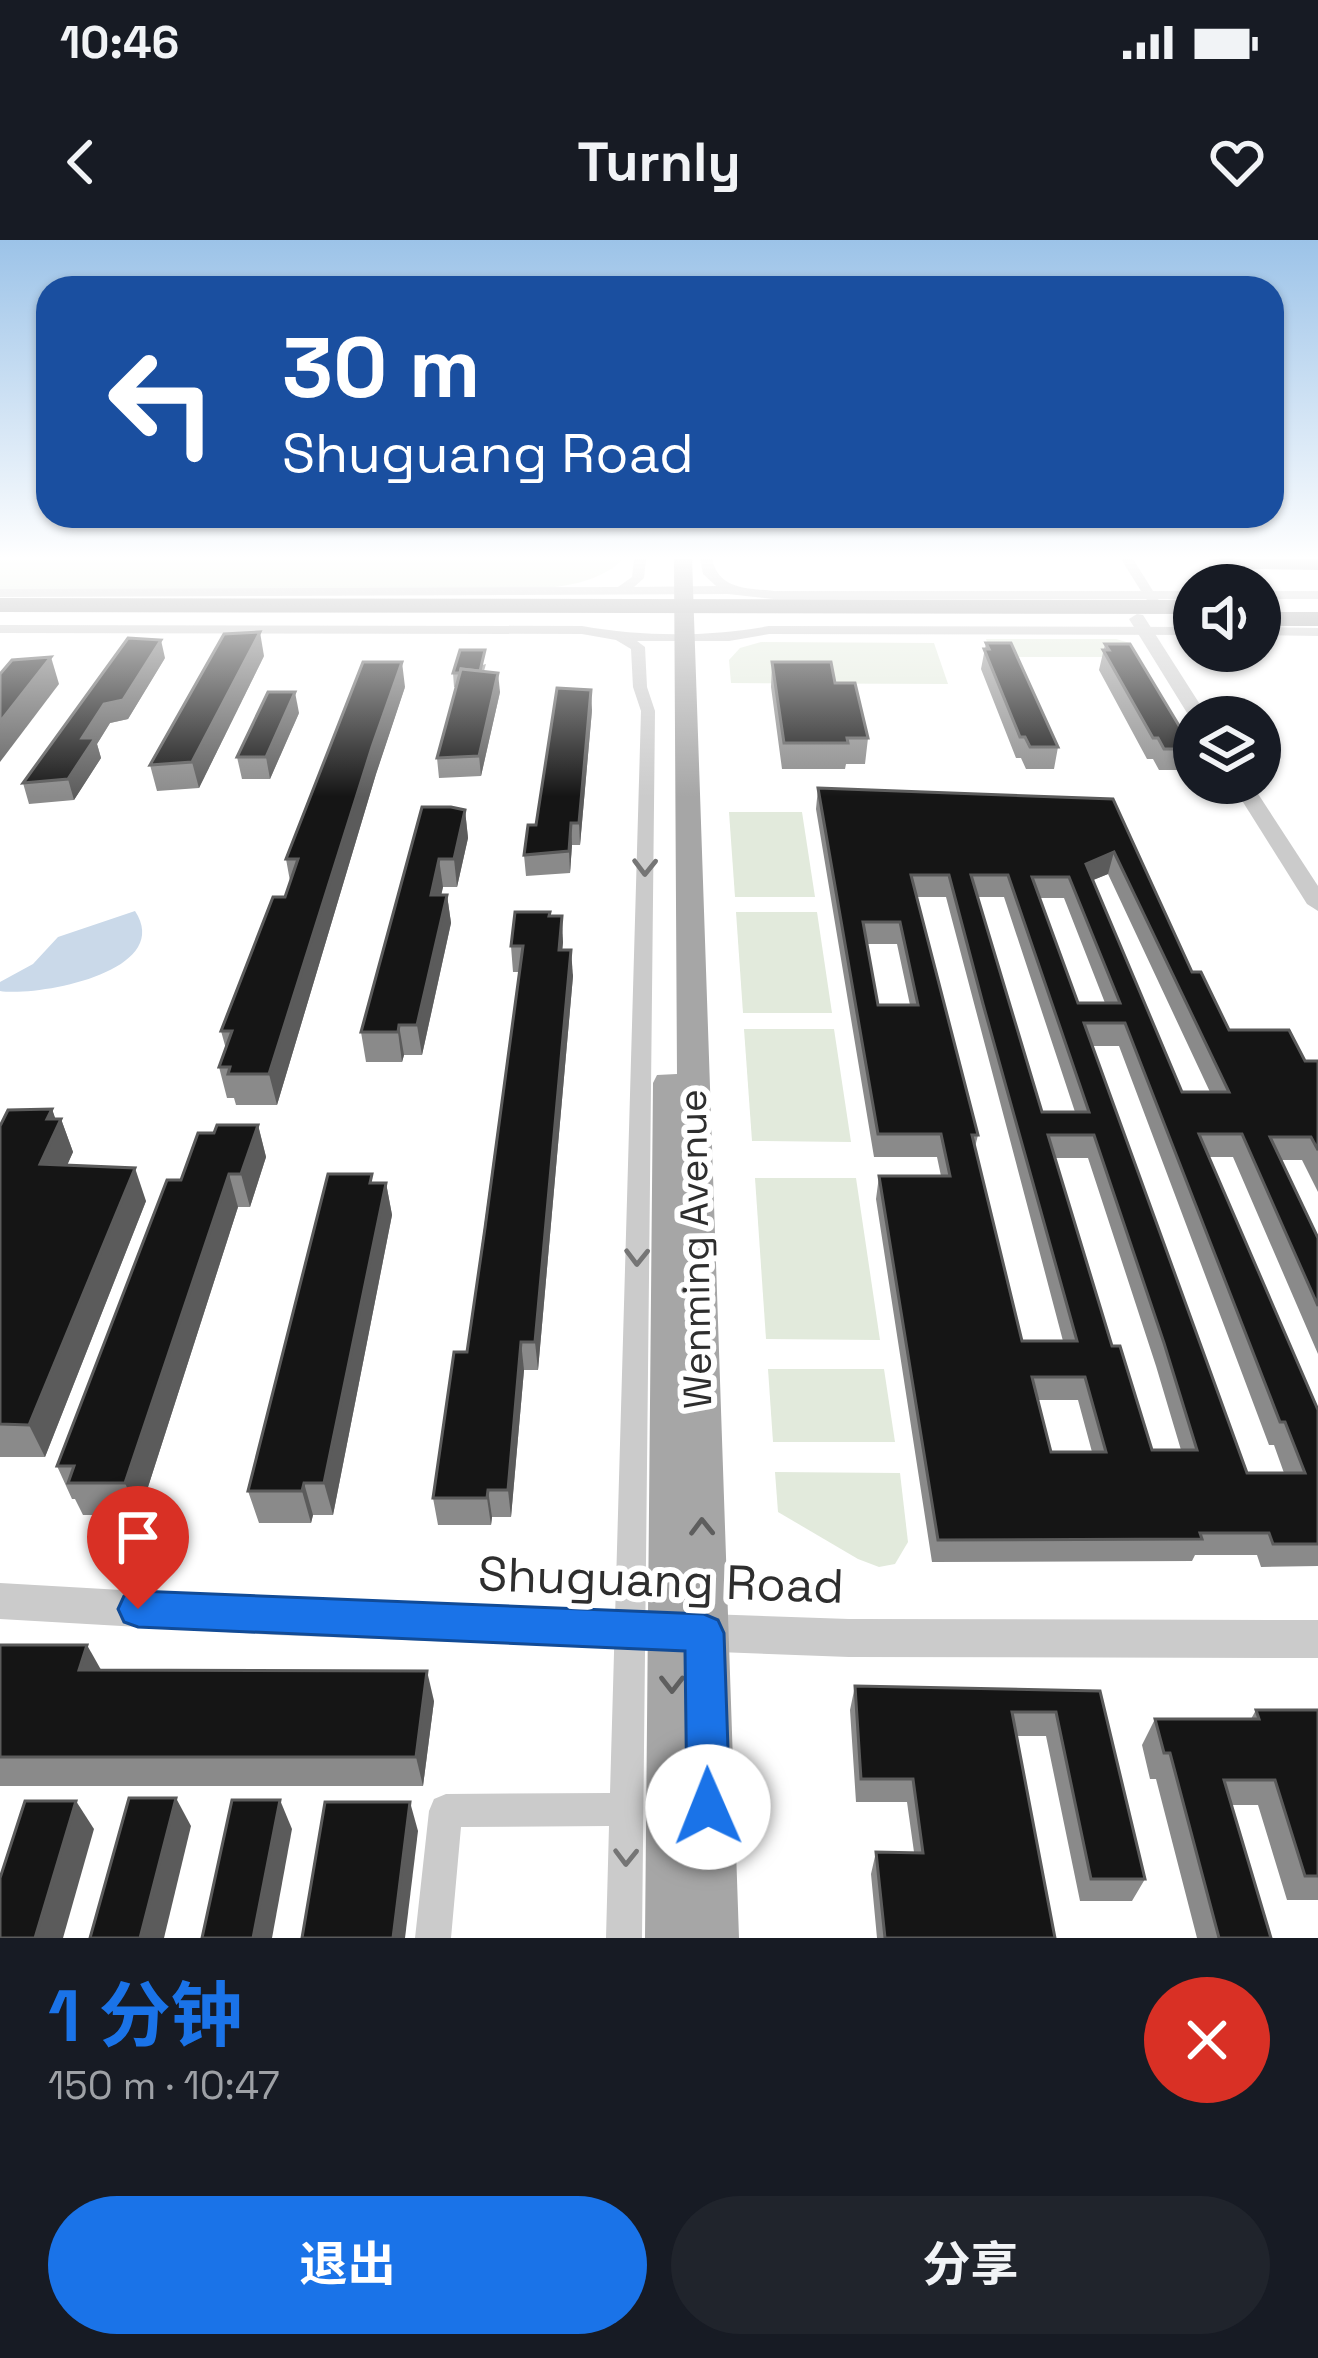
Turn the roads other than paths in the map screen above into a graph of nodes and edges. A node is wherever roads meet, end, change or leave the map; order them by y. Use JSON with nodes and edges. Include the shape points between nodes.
{"nodes":[{"id":1,"x":622,"y":638,"type":"edge"},
{"id":2,"x":674,"y":638,"type":"edge"},
{"id":3,"x":1160,"y":638,"type":"edge"},
{"id":4,"x":1188,"y":696,"type":"edge"},
{"id":5,"x":1254,"y":804,"type":"edge"},
{"id":6,"x":1318,"y":904,"type":"edge"},
{"id":7,"x":0,"y":1601,"type":"edge"},
{"id":8,"x":630,"y":1630,"type":"junction"},
{"id":9,"x":688,"y":1632,"type":"junction"},
{"id":10,"x":1318,"y":1639,"type":"edge"},
{"id":11,"x":627,"y":1809,"type":"junction"},
{"id":12,"x":433,"y":1938,"type":"edge"},
{"id":13,"x":624,"y":1938,"type":"edge"},
{"id":14,"x":673,"y":1938,"type":"edge"},
{"id":15,"x":712,"y":1938,"type":"edge"}],
"edges":[{"from":1,"to":8,"type":"street","one_way":true,"via":[[638,647],[648,711]]},
{"from":2,"to":9,"type":"main road","name":"Wenming Avenue"},
{"from":3,"to":4,"type":"street"},
{"from":5,"to":6,"type":"street"},
{"from":7,"to":8,"type":"street","name":"Shuguang Road"},
{"from":8,"to":9,"type":"street","name":"Shuguang Road"},
{"from":8,"to":11,"type":"street"},
{"from":9,"to":10,"type":"street","name":"Shuguang Road"},
{"from":9,"to":14,"type":"main road","name":"Wenming Avenue","one_way":true},
{"from":9,"to":15,"type":"main road","name":"Wenming Avenue"},
{"from":11,"to":12,"type":"street","via":[[446,1810]]},
{"from":11,"to":13,"type":"street","one_way":true}]}
